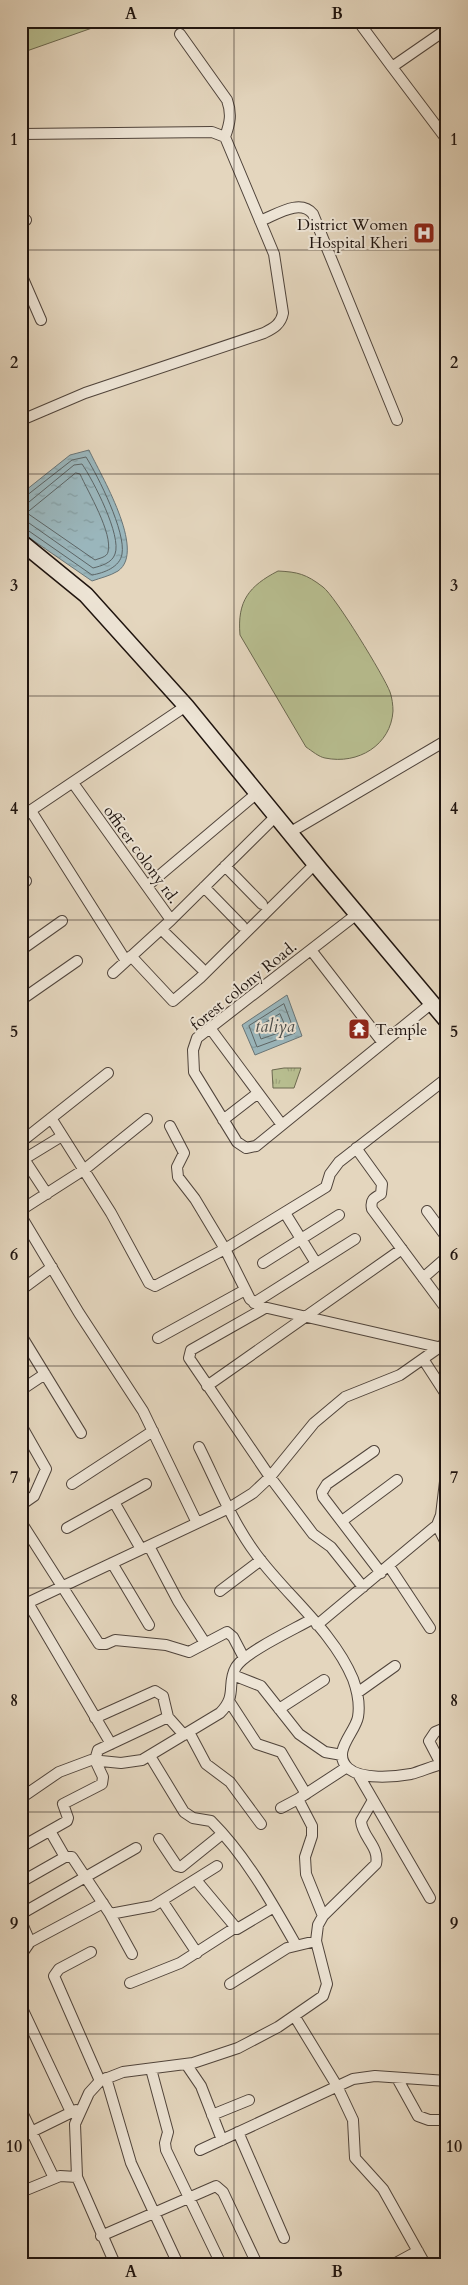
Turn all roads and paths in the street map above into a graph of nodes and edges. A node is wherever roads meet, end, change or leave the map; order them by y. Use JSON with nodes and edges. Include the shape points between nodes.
{"nodes":[{"id":1,"x":358,"y":21,"type":"edge"},
{"id":2,"x":447,"y":29,"type":"edge"},
{"id":3,"x":180,"y":34,"type":"dead end"},
{"id":4,"x":392,"y":67,"type":"junction"},
{"id":5,"x":21,"y":134,"type":"edge"},
{"id":6,"x":225,"y":137,"type":"junction"},
{"id":7,"x":447,"y":140,"type":"edge"},
{"id":8,"x":260,"y":221,"type":"junction"},
{"id":9,"x":21,"y":274,"type":"edge"},
{"id":10,"x":41,"y":320,"type":"dead end"},
{"id":11,"x":22,"y":418,"type":"edge"},
{"id":12,"x":397,"y":420,"type":"dead end"},
{"id":13,"x":21,"y":542,"type":"edge"},
{"id":14,"x":186,"y":706,"type":"junction"},
{"id":15,"x":447,"y":740,"type":"edge"},
{"id":16,"x":73,"y":783,"type":"junction"},
{"id":17,"x":258,"y":793,"type":"junction"},
{"id":18,"x":31,"y":811,"type":"junction"},
{"id":19,"x":276,"y":816,"type":"junction"},
{"id":20,"x":21,"y":817,"type":"edge"},
{"id":21,"x":289,"y":833,"type":"junction"},
{"id":22,"x":315,"y":864,"type":"junction"},
{"id":23,"x":225,"y":866,"type":"junction"},
{"id":24,"x":147,"y":886,"type":"junction"},
{"id":25,"x":204,"y":887,"type":"junction"},
{"id":26,"x":262,"y":904,"type":"dead end"},
{"id":27,"x":357,"y":914,"type":"junction"},
{"id":28,"x":171,"y":920,"type":"junction"},
{"id":29,"x":62,"y":921,"type":"dead end"},
{"id":30,"x":242,"y":926,"type":"dead end"},
{"id":31,"x":161,"y":929,"type":"junction"},
{"id":32,"x":21,"y":950,"type":"edge"},
{"id":33,"x":311,"y":950,"type":"junction"},
{"id":34,"x":128,"y":959,"type":"junction"},
{"id":35,"x":77,"y":961,"type":"dead end"},
{"id":36,"x":201,"y":968,"type":"dead end"},
{"id":37,"x":113,"y":973,"type":"dead end"},
{"id":38,"x":21,"y":1000,"type":"edge"},
{"id":39,"x":432,"y":1003,"type":"junction"},
{"id":40,"x":447,"y":1021,"type":"edge"},
{"id":41,"x":21,"y":1027,"type":"edge"},
{"id":42,"x":210,"y":1028,"type":"junction"},
{"id":43,"x":21,"y":1038,"type":"edge"},
{"id":44,"x":383,"y":1043,"type":"junction"},
{"id":45,"x":108,"y":1073,"type":"dead end"},
{"id":46,"x":447,"y":1078,"type":"edge"},
{"id":47,"x":258,"y":1093,"type":"junction"},
{"id":48,"x":51,"y":1118,"type":"junction"},
{"id":49,"x":147,"y":1119,"type":"dead end"},
{"id":50,"x":223,"y":1120,"type":"junction"},
{"id":51,"x":282,"y":1125,"type":"junction"},
{"id":52,"x":170,"y":1126,"type":"dead end"},
{"id":53,"x":62,"y":1136,"type":"junction"},
{"id":54,"x":21,"y":1142,"type":"edge"},
{"id":55,"x":356,"y":1148,"type":"junction"},
{"id":56,"x":23,"y":1160,"type":"edge"},
{"id":57,"x":84,"y":1169,"type":"junction"},
{"id":58,"x":47,"y":1194,"type":"junction"},
{"id":59,"x":21,"y":1210,"type":"edge"},
{"id":60,"x":427,"y":1210,"type":"dead end"},
{"id":61,"x":285,"y":1213,"type":"junction"},
{"id":62,"x":339,"y":1215,"type":"dead end"},
{"id":63,"x":21,"y":1216,"type":"edge"},
{"id":64,"x":447,"y":1238,"type":"edge"},
{"id":65,"x":301,"y":1239,"type":"junction"},
{"id":66,"x":355,"y":1239,"type":"dead end"},
{"id":67,"x":224,"y":1249,"type":"junction"},
{"id":68,"x":402,"y":1249,"type":"junction"},
{"id":69,"x":447,"y":1257,"type":"edge"},
{"id":70,"x":263,"y":1263,"type":"dead end"},
{"id":71,"x":316,"y":1263,"type":"junction"},
{"id":72,"x":52,"y":1267,"type":"junction"},
{"id":73,"x":423,"y":1278,"type":"junction"},
{"id":74,"x":21,"y":1290,"type":"edge"},
{"id":75,"x":245,"y":1290,"type":"junction"},
{"id":76,"x":254,"y":1303,"type":"junction"},
{"id":77,"x":265,"y":1308,"type":"junction"},
{"id":78,"x":447,"y":1310,"type":"edge"},
{"id":79,"x":305,"y":1318,"type":"junction"},
{"id":80,"x":158,"y":1338,"type":"dead end"},
{"id":81,"x":22,"y":1339,"type":"edge"},
{"id":82,"x":443,"y":1345,"type":"edge"},
{"id":83,"x":422,"y":1359,"type":"junction"},
{"id":84,"x":45,"y":1374,"type":"junction"},
{"id":85,"x":207,"y":1386,"type":"junction"},
{"id":86,"x":21,"y":1390,"type":"edge"},
{"id":87,"x":447,"y":1396,"type":"edge"},
{"id":88,"x":21,"y":1425,"type":"edge"},
{"id":89,"x":153,"y":1431,"type":"junction"},
{"id":90,"x":81,"y":1433,"type":"dead end"},
{"id":91,"x":199,"y":1447,"type":"dead end"},
{"id":92,"x":374,"y":1451,"type":"dead end"},
{"id":93,"x":447,"y":1465,"type":"edge"},
{"id":94,"x":270,"y":1477,"type":"junction"},
{"id":95,"x":397,"y":1480,"type":"dead end"},
{"id":96,"x":72,"y":1484,"type":"dead end"},
{"id":97,"x":146,"y":1484,"type":"dead end"},
{"id":98,"x":114,"y":1502,"type":"junction"},
{"id":99,"x":21,"y":1505,"type":"edge"},
{"id":100,"x":229,"y":1508,"type":"junction"},
{"id":101,"x":342,"y":1521,"type":"junction"},
{"id":102,"x":21,"y":1522,"type":"edge"},
{"id":103,"x":197,"y":1523,"type":"junction"},
{"id":104,"x":437,"y":1526,"type":"junction"},
{"id":105,"x":67,"y":1528,"type":"dead end"},
{"id":106,"x":447,"y":1545,"type":"edge"},
{"id":107,"x":145,"y":1548,"type":"junction"},
{"id":108,"x":261,"y":1560,"type":"junction"},
{"id":109,"x":112,"y":1563,"type":"junction"},
{"id":110,"x":389,"y":1566,"type":"junction"},
{"id":111,"x":381,"y":1572,"type":"junction"},
{"id":112,"x":64,"y":1586,"type":"junction"},
{"id":113,"x":363,"y":1588,"type":"junction"},
{"id":114,"x":220,"y":1591,"type":"dead end"},
{"id":115,"x":25,"y":1604,"type":"edge"},
{"id":116,"x":314,"y":1622,"type":"junction"},
{"id":117,"x":149,"y":1625,"type":"dead end"},
{"id":118,"x":430,"y":1628,"type":"dead end"},
{"id":119,"x":205,"y":1643,"type":"junction"},
{"id":120,"x":244,"y":1658,"type":"junction"},
{"id":121,"x":395,"y":1666,"type":"dead end"},
{"id":122,"x":233,"y":1675,"type":"junction"},
{"id":123,"x":324,"y":1680,"type":"dead end"},
{"id":124,"x":357,"y":1693,"type":"junction"},
{"id":125,"x":229,"y":1702,"type":"junction"},
{"id":126,"x":279,"y":1709,"type":"junction"},
{"id":127,"x":95,"y":1718,"type":"junction"},
{"id":128,"x":168,"y":1718,"type":"junction"},
{"id":129,"x":447,"y":1727,"type":"edge"},
{"id":130,"x":186,"y":1733,"type":"junction"},
{"id":131,"x":111,"y":1744,"type":"junction"},
{"id":132,"x":342,"y":1755,"type":"junction"},
{"id":133,"x":150,"y":1756,"type":"junction"},
{"id":134,"x":95,"y":1760,"type":"junction"},
{"id":135,"x":444,"y":1763,"type":"edge"},
{"id":136,"x":347,"y":1767,"type":"junction"},
{"id":137,"x":358,"y":1774,"type":"junction"},
{"id":138,"x":302,"y":1796,"type":"junction"},
{"id":139,"x":21,"y":1798,"type":"edge"},
{"id":140,"x":373,"y":1800,"type":"junction"},
{"id":141,"x":281,"y":1808,"type":"dead end"},
{"id":142,"x":261,"y":1824,"type":"dead end"},
{"id":143,"x":50,"y":1831,"type":"junction"},
{"id":144,"x":222,"y":1834,"type":"junction"},
{"id":145,"x":159,"y":1838,"type":"dead end"},
{"id":146,"x":21,"y":1847,"type":"edge"},
{"id":147,"x":136,"y":1848,"type":"dead end"},
{"id":148,"x":65,"y":1857,"type":"junction"},
{"id":149,"x":217,"y":1866,"type":"dead end"},
{"id":150,"x":87,"y":1878,"type":"junction"},
{"id":151,"x":196,"y":1880,"type":"junction"},
{"id":152,"x":21,"y":1882,"type":"edge"},
{"id":153,"x":430,"y":1898,"type":"dead end"},
{"id":154,"x":163,"y":1902,"type":"junction"},
{"id":155,"x":103,"y":1903,"type":"junction"},
{"id":156,"x":274,"y":1906,"type":"junction"},
{"id":157,"x":21,"y":1914,"type":"edge"},
{"id":158,"x":110,"y":1914,"type":"junction"},
{"id":159,"x":323,"y":1916,"type":"junction"},
{"id":160,"x":21,"y":1921,"type":"edge"},
{"id":161,"x":237,"y":1929,"type":"junction"},
{"id":162,"x":316,"y":1941,"type":"junction"},
{"id":163,"x":30,"y":1942,"type":"junction"},
{"id":164,"x":296,"y":1945,"type":"junction"},
{"id":165,"x":91,"y":1952,"type":"dead end"},
{"id":166,"x":197,"y":1953,"type":"junction"},
{"id":167,"x":132,"y":1954,"type":"dead end"},
{"id":168,"x":21,"y":1955,"type":"edge"},
{"id":169,"x":130,"y":1983,"type":"dead end"},
{"id":170,"x":230,"y":1984,"type":"dead end"},
{"id":171,"x":21,"y":2006,"type":"edge"},
{"id":172,"x":295,"y":2017,"type":"junction"},
{"id":173,"x":186,"y":2064,"type":"junction"},
{"id":174,"x":150,"y":2069,"type":"junction"},
{"id":175,"x":397,"y":2078,"type":"junction"},
{"id":176,"x":103,"y":2079,"type":"junction"},
{"id":177,"x":445,"y":2084,"type":"edge"},
{"id":178,"x":337,"y":2086,"type":"junction"},
{"id":179,"x":249,"y":2100,"type":"dead end"},
{"id":180,"x":81,"y":2107,"type":"junction"},
{"id":181,"x":21,"y":2110,"type":"edge"},
{"id":182,"x":72,"y":2112,"type":"junction"},
{"id":183,"x":212,"y":2115,"type":"junction"},
{"id":184,"x":447,"y":2120,"type":"edge"},
{"id":185,"x":32,"y":2132,"type":"junction"},
{"id":186,"x":238,"y":2132,"type":"junction"},
{"id":187,"x":21,"y":2137,"type":"edge"},
{"id":188,"x":222,"y":2140,"type":"junction"},
{"id":189,"x":200,"y":2150,"type":"dead end"},
{"id":190,"x":77,"y":2177,"type":"junction"},
{"id":191,"x":54,"y":2178,"type":"junction"},
{"id":192,"x":21,"y":2192,"type":"edge"},
{"id":193,"x":189,"y":2197,"type":"junction"},
{"id":194,"x":153,"y":2213,"type":"junction"},
{"id":195,"x":101,"y":2236,"type":"junction"},
{"id":196,"x":284,"y":2238,"type":"dead end"},
{"id":197,"x":418,"y":2251,"type":"junction"},
{"id":198,"x":115,"y":2264,"type":"edge"},
{"id":199,"x":178,"y":2264,"type":"edge"},
{"id":200,"x":221,"y":2264,"type":"edge"},
{"id":201,"x":257,"y":2264,"type":"edge"},
{"id":202,"x":394,"y":2264,"type":"edge"},
{"id":203,"x":425,"y":2264,"type":"edge"}],
"edges":[{"from":1,"to":4,"type":"street"},
{"from":2,"to":4,"type":"street"},
{"from":3,"to":6,"type":"street","via":[[227,100],[231,110]]},
{"from":4,"to":7,"type":"street"},
{"from":5,"to":6,"type":"street","via":[[212,132]]},
{"from":6,"to":8,"type":"street"},
{"from":8,"to":11,"type":"street","via":[[277,268],[283,313],[275,328],[84,393]]},
{"from":8,"to":12,"type":"street","via":[[298,206],[309,209],[313,214]]},
{"from":9,"to":10,"type":"street"},
{"from":13,"to":14,"type":"street","via":[[86,595]]},
{"from":14,"to":16,"type":"street"},
{"from":14,"to":17,"type":"street"},
{"from":15,"to":21,"type":"street"},
{"from":16,"to":18,"type":"street"},
{"from":16,"to":24,"type":"street","name":"officer colony rd."},
{"from":17,"to":19,"type":"street"},
{"from":17,"to":24,"type":"street"},
{"from":18,"to":20,"type":"street"},
{"from":18,"to":34,"type":"street"},
{"from":19,"to":21,"type":"street"},
{"from":19,"to":23,"type":"street","name":"officer colony rd."},
{"from":21,"to":22,"type":"street"},
{"from":22,"to":27,"type":"street"},
{"from":22,"to":34,"type":"street","via":[[173,1001]]},
{"from":23,"to":25,"type":"street","name":"officer colony rd."},
{"from":23,"to":26,"type":"street"},
{"from":24,"to":28,"type":"street","name":"officer colony rd."},
{"from":25,"to":28,"type":"street","name":"officer colony rd."},
{"from":25,"to":30,"type":"street"},
{"from":27,"to":33,"type":"street","name":"forest colony Road."},
{"from":27,"to":39,"type":"street"},
{"from":28,"to":31,"type":"street"},
{"from":29,"to":32,"type":"street"},
{"from":31,"to":34,"type":"street"},
{"from":31,"to":36,"type":"street"},
{"from":33,"to":42,"type":"street","name":"forest colony Road."},
{"from":33,"to":44,"type":"street"},
{"from":34,"to":37,"type":"street"},
{"from":35,"to":38,"type":"street"},
{"from":39,"to":40,"type":"street"},
{"from":39,"to":44,"type":"street","name":"forest colony Road."},
{"from":41,"to":43,"type":"street"},
{"from":42,"to":47,"type":"street"},
{"from":42,"to":50,"type":"street","name":"forest colony Road.","via":[[197,1038],[192,1060],[194,1072]]},
{"from":44,"to":51,"type":"street","name":"forest colony Road."},
{"from":45,"to":48,"type":"street"},
{"from":46,"to":55,"type":"street"},
{"from":47,"to":50,"type":"street"},
{"from":47,"to":51,"type":"street"},
{"from":48,"to":53,"type":"street"},
{"from":48,"to":54,"type":"street"},
{"from":49,"to":57,"type":"street"},
{"from":50,"to":51,"type":"street","name":"forest colony Road.","via":[[237,1142],[246,1148],[256,1146]]},
{"from":52,"to":67,"type":"street","via":[[184,1153],[177,1167],[178,1177],[195,1198]]},
{"from":53,"to":56,"type":"street"},
{"from":53,"to":57,"type":"street"},
{"from":55,"to":61,"type":"street","via":[[333,1168],[326,1187]]},
{"from":55,"to":68,"type":"street","via":[[382,1184],[381,1194],[371,1204],[372,1209]]},
{"from":56,"to":58,"type":"street"},
{"from":57,"to":58,"type":"street"},
{"from":57,"to":67,"type":"street","via":[[152,1286],[159,1286]]},
{"from":58,"to":59,"type":"street"},
{"from":60,"to":64,"type":"street"},
{"from":61,"to":65,"type":"street"},
{"from":61,"to":67,"type":"street"},
{"from":62,"to":65,"type":"street"},
{"from":63,"to":72,"type":"street"},
{"from":65,"to":70,"type":"street"},
{"from":65,"to":71,"type":"street"},
{"from":66,"to":71,"type":"street"},
{"from":67,"to":75,"type":"street"},
{"from":68,"to":73,"type":"street"},
{"from":68,"to":79,"type":"street"},
{"from":69,"to":73,"type":"street"},
{"from":71,"to":76,"type":"street"},
{"from":72,"to":74,"type":"street"},
{"from":72,"to":89,"type":"street","via":[[135,1397]]},
{"from":73,"to":78,"type":"street"},
{"from":75,"to":76,"type":"street"},
{"from":75,"to":80,"type":"street"},
{"from":76,"to":77,"type":"street"},
{"from":77,"to":79,"type":"street"},
{"from":77,"to":85,"type":"street","via":[[191,1350],[188,1358]]},
{"from":79,"to":82,"type":"street"},
{"from":79,"to":85,"type":"street"},
{"from":81,"to":84,"type":"street"},
{"from":82,"to":83,"type":"street"},
{"from":83,"to":87,"type":"street"},
{"from":83,"to":94,"type":"street","via":[[400,1375],[345,1397],[314,1423]]},
{"from":84,"to":86,"type":"street"},
{"from":84,"to":90,"type":"street"},
{"from":85,"to":94,"type":"street"},
{"from":88,"to":99,"type":"street","via":[[46,1469],[34,1496]]},
{"from":89,"to":96,"type":"street"},
{"from":89,"to":103,"type":"street"},
{"from":91,"to":100,"type":"street"},
{"from":92,"to":101,"type":"street","via":[[324,1487],[324,1497]]},
{"from":93,"to":104,"type":"street","via":[[442,1515]]},
{"from":94,"to":100,"type":"street","via":[[253,1493]]},
{"from":94,"to":113,"type":"street","via":[[313,1534],[331,1547]]},
{"from":95,"to":101,"type":"street"},
{"from":97,"to":98,"type":"street"},
{"from":98,"to":105,"type":"street"},
{"from":98,"to":107,"type":"street"},
{"from":100,"to":103,"type":"street"},
{"from":100,"to":108,"type":"street"},
{"from":101,"to":111,"type":"street"},
{"from":102,"to":112,"type":"street"},
{"from":103,"to":107,"type":"street"},
{"from":104,"to":106,"type":"street"},
{"from":104,"to":110,"type":"street"},
{"from":107,"to":109,"type":"street"},
{"from":107,"to":119,"type":"street"},
{"from":108,"to":114,"type":"street"},
{"from":108,"to":116,"type":"street"},
{"from":109,"to":112,"type":"street"},
{"from":109,"to":117,"type":"street"},
{"from":110,"to":111,"type":"street"},
{"from":110,"to":118,"type":"street"},
{"from":111,"to":113,"type":"street"},
{"from":112,"to":115,"type":"street"},
{"from":112,"to":119,"type":"street","via":[[99,1644],[115,1640],[166,1645],[189,1652]]},
{"from":113,"to":116,"type":"street"},
{"from":115,"to":127,"type":"street"},
{"from":116,"to":120,"type":"street"},
{"from":116,"to":124,"type":"street","via":[[343,1658]]},
{"from":119,"to":120,"type":"street","via":[[223,1633],[231,1633]]},
{"from":120,"to":122,"type":"street"},
{"from":121,"to":124,"type":"street"},
{"from":122,"to":125,"type":"street"},
{"from":122,"to":126,"type":"street","via":[[261,1686]]},
{"from":123,"to":126,"type":"street"},
{"from":124,"to":132,"type":"street","via":[[358,1717]]},
{"from":125,"to":130,"type":"street","via":[[220,1713]]},
{"from":125,"to":138,"type":"street","via":[[257,1744],[281,1752]]},
{"from":126,"to":132,"type":"street","via":[[299,1734],[325,1752]]},
{"from":127,"to":128,"type":"street","via":[[155,1691],[163,1696]]},
{"from":127,"to":131,"type":"street"},
{"from":128,"to":130,"type":"street"},
{"from":128,"to":131,"type":"street"},
{"from":129,"to":135,"type":"street","via":[[435,1732],[429,1741]]},
{"from":130,"to":133,"type":"street"},
{"from":130,"to":142,"type":"street","via":[[206,1764],[230,1782]]},
{"from":131,"to":134,"type":"street","via":[[98,1750]]},
{"from":132,"to":136,"type":"street"},
{"from":133,"to":134,"type":"street","via":[[134,1763]]},
{"from":133,"to":144,"type":"street","via":[[184,1812],[193,1818],[210,1821]]},
{"from":134,"to":139,"type":"street","via":[[59,1772]]},
{"from":134,"to":143,"type":"street","via":[[103,1778],[102,1784],[63,1804],[68,1818]]},
{"from":135,"to":137,"type":"street","via":[[410,1774]]},
{"from":136,"to":137,"type":"street"},
{"from":136,"to":138,"type":"street"},
{"from":137,"to":140,"type":"street"},
{"from":138,"to":141,"type":"street"},
{"from":138,"to":159,"type":"street","via":[[312,1826],[305,1857],[306,1874]]},
{"from":140,"to":153,"type":"street"},
{"from":140,"to":159,"type":"street","via":[[361,1822],[376,1852],[376,1864]]},
{"from":143,"to":146,"type":"street"},
{"from":143,"to":148,"type":"street"},
{"from":144,"to":145,"type":"street","via":[[181,1867],[174,1862]]},
{"from":144,"to":156,"type":"street"},
{"from":147,"to":150,"type":"street"},
{"from":148,"to":150,"type":"street","via":[[75,1858]]},
{"from":148,"to":152,"type":"street"},
{"from":149,"to":151,"type":"street"},
{"from":150,"to":155,"type":"street"},
{"from":150,"to":157,"type":"street"},
{"from":151,"to":154,"type":"street"},
{"from":151,"to":161,"type":"street"},
{"from":154,"to":158,"type":"street","via":[[140,1910]]},
{"from":154,"to":166,"type":"street"},
{"from":155,"to":158,"type":"street"},
{"from":155,"to":163,"type":"street"},
{"from":156,"to":161,"type":"street"},
{"from":156,"to":164,"type":"street"},
{"from":158,"to":167,"type":"street"},
{"from":159,"to":162,"type":"street"},
{"from":160,"to":163,"type":"street"},
{"from":161,"to":166,"type":"street","via":[[232,1929]]},
{"from":162,"to":164,"type":"street"},
{"from":162,"to":172,"type":"street","via":[[326,1991],[318,2001]]},
{"from":163,"to":168,"type":"street"},
{"from":164,"to":170,"type":"street"},
{"from":165,"to":176,"type":"street","via":[[59,1969],[54,1976]]},
{"from":166,"to":169,"type":"street"},
{"from":171,"to":182,"type":"street"},
{"from":172,"to":173,"type":"street","via":[[238,2048]]},
{"from":172,"to":178,"type":"street"},
{"from":173,"to":174,"type":"street"},
{"from":173,"to":183,"type":"street","via":[[201,2086]]},
{"from":174,"to":176,"type":"street","via":[[123,2072]]},
{"from":174,"to":193,"type":"street","via":[[168,2132],[166,2150]]},
{"from":175,"to":177,"type":"street"},
{"from":175,"to":178,"type":"street","via":[[363,2077]]},
{"from":175,"to":184,"type":"street","via":[[418,2116]]},
{"from":176,"to":180,"type":"street","via":[[94,2086]]},
{"from":176,"to":194,"type":"street","via":[[130,2163]]},
{"from":178,"to":186,"type":"street"},
{"from":178,"to":197,"type":"street","via":[[353,2120],[355,2158],[383,2189]]},
{"from":179,"to":183,"type":"street"},
{"from":180,"to":182,"type":"street"},
{"from":180,"to":190,"type":"street","via":[[74,2134]]},
{"from":181,"to":185,"type":"street"},
{"from":182,"to":185,"type":"street"},
{"from":183,"to":188,"type":"street"},
{"from":185,"to":187,"type":"street"},
{"from":185,"to":191,"type":"street"},
{"from":186,"to":188,"type":"street"},
{"from":186,"to":196,"type":"street"},
{"from":188,"to":189,"type":"street"},
{"from":190,"to":191,"type":"street"},
{"from":190,"to":195,"type":"street"},
{"from":191,"to":192,"type":"street"},
{"from":193,"to":194,"type":"street"},
{"from":193,"to":200,"type":"street"},
{"from":193,"to":201,"type":"street","via":[[211,2188],[221,2188]]},
{"from":194,"to":195,"type":"street"},
{"from":194,"to":199,"type":"street"},
{"from":195,"to":198,"type":"street"},
{"from":197,"to":202,"type":"street"},
{"from":197,"to":203,"type":"street"}]}
